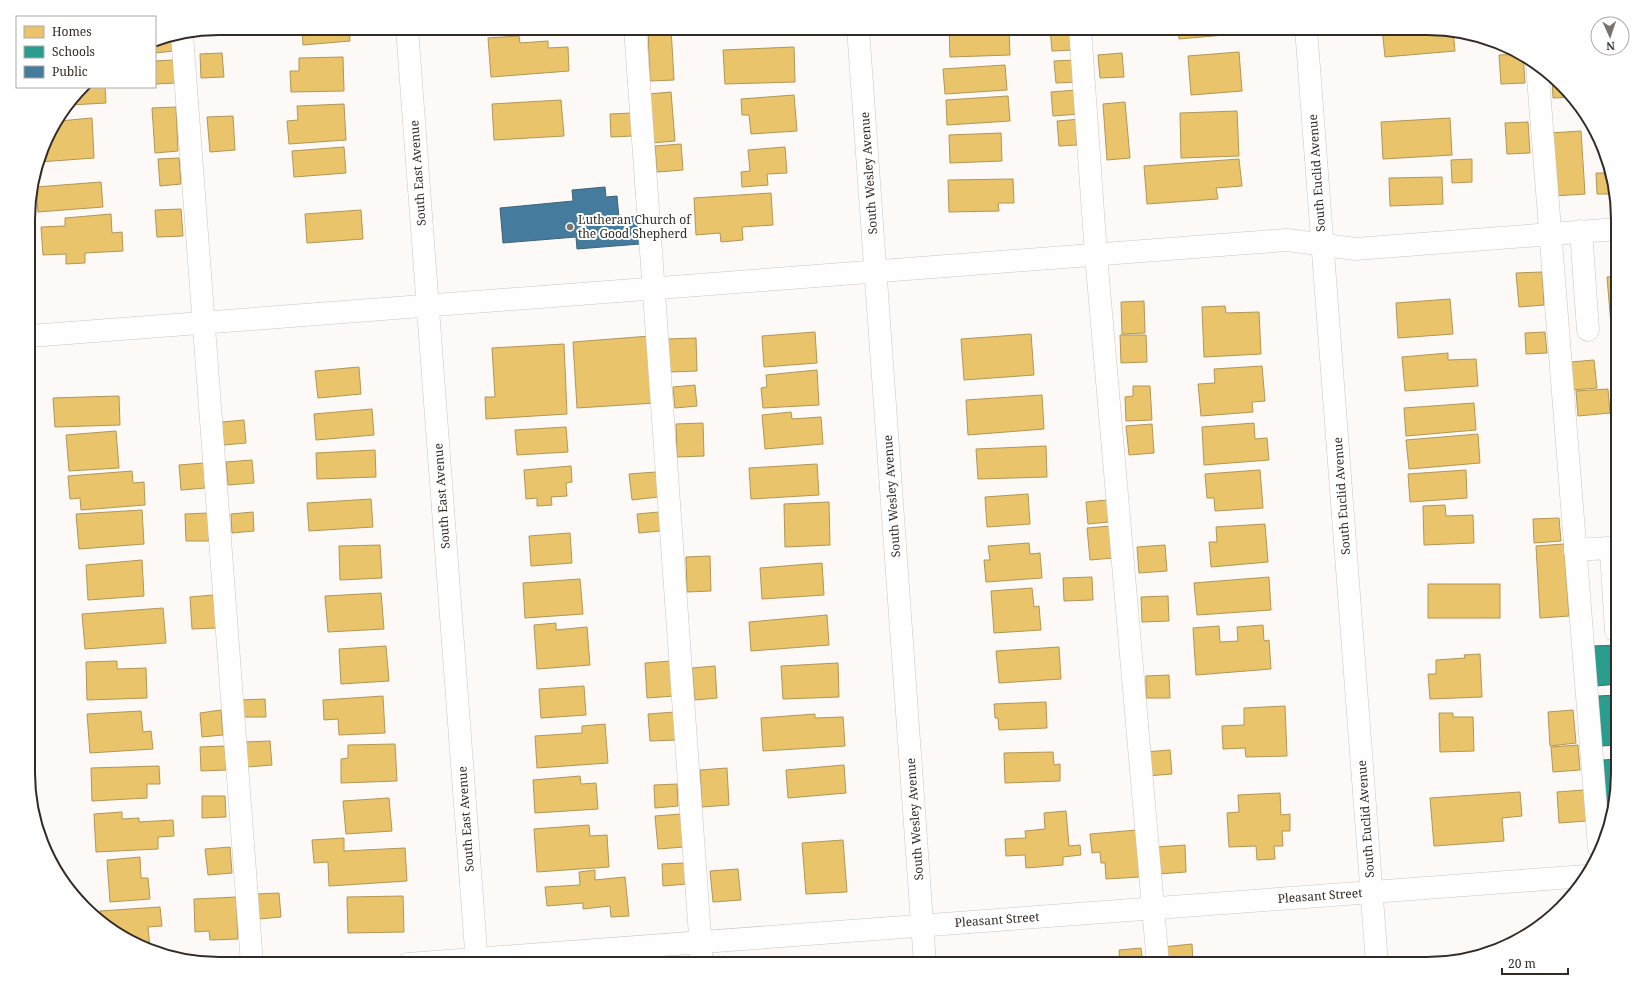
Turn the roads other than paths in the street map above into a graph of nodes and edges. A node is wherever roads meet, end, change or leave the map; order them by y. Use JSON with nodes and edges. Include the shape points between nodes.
{"nodes":[{"id":1,"x":408,"y":35,"type":"edge"},
{"id":2,"x":636,"y":35,"type":"edge"},
{"id":3,"x":859,"y":35,"type":"edge"},
{"id":4,"x":1080,"y":35,"type":"edge"},
{"id":5,"x":1307,"y":35,"type":"edge"},
{"id":6,"x":182,"y":39,"type":"edge"},
{"id":7,"x":1538,"y":72,"type":"edge"},
{"id":8,"x":1611,"y":229,"type":"edge"},
{"id":9,"x":1581,"y":231,"type":"junction"},
{"id":10,"x":1550,"y":234,"type":"junction"},
{"id":11,"x":1322,"y":243,"type":"junction"},
{"id":12,"x":1096,"y":255,"type":"junction"},
{"id":13,"x":877,"y":271,"type":"junction"},
{"id":14,"x":654,"y":288,"type":"junction"},
{"id":15,"x":428,"y":306,"type":"junction"},
{"id":16,"x":204,"y":323,"type":"junction"},
{"id":17,"x":1588,"y":330,"type":"dead end"},
{"id":18,"x":35,"y":336,"type":"edge"},
{"id":19,"x":1575,"y":550,"type":"junction"},
{"id":20,"x":1611,"y":551,"type":"edge"},
{"id":21,"x":1598,"y":839,"type":"edge"},
{"id":22,"x":1579,"y":877,"type":"edge"},
{"id":23,"x":1372,"y":892,"type":"junction"},
{"id":24,"x":1154,"y":909,"type":"junction"},
{"id":25,"x":923,"y":926,"type":"junction"},
{"id":26,"x":701,"y":942,"type":"junction"},
{"id":27,"x":251,"y":957,"type":"edge"},
{"id":28,"x":477,"y":957,"type":"edge"},
{"id":29,"x":524,"y":957,"type":"edge"},
{"id":30,"x":702,"y":957,"type":"edge"},
{"id":31,"x":925,"y":957,"type":"edge"},
{"id":32,"x":1157,"y":957,"type":"edge"},
{"id":33,"x":1377,"y":957,"type":"edge"}],
"edges":[{"from":1,"to":15,"type":"street","name":"South East Avenue"},
{"from":2,"to":14,"type":"street"},
{"from":3,"to":13,"type":"street","name":"South Wesley Avenue"},
{"from":4,"to":12,"type":"street"},
{"from":5,"to":11,"type":"street","name":"South Euclid Avenue"},
{"from":6,"to":16,"type":"street"},
{"from":7,"to":10,"type":"street"},
{"from":8,"to":9,"type":"street"},
{"from":9,"to":10,"type":"street"},
{"from":9,"to":17,"type":"street"},
{"from":10,"to":11,"type":"street","via":[[1356,249]]},
{"from":10,"to":19,"type":"street"},
{"from":11,"to":12,"type":"street","via":[[1287,240]]},
{"from":11,"to":23,"type":"street","name":"South Euclid Avenue"},
{"from":12,"to":13,"type":"street"},
{"from":12,"to":24,"type":"street"},
{"from":13,"to":14,"type":"street"},
{"from":13,"to":25,"type":"street","name":"South Wesley Avenue"},
{"from":14,"to":15,"type":"street"},
{"from":14,"to":26,"type":"street"},
{"from":15,"to":16,"type":"street"},
{"from":15,"to":28,"type":"street","name":"South East Avenue"},
{"from":16,"to":18,"type":"street"},
{"from":16,"to":27,"type":"street"},
{"from":19,"to":20,"type":"street","via":[[1608,548]]},
{"from":19,"to":21,"type":"street"},
{"from":22,"to":23,"type":"street","name":"Pleasant Street"},
{"from":23,"to":24,"type":"street","name":"Pleasant Street"},
{"from":23,"to":33,"type":"street","name":"South Euclid Avenue"},
{"from":24,"to":25,"type":"street","name":"Pleasant Street"},
{"from":24,"to":32,"type":"street"},
{"from":25,"to":26,"type":"street","name":"Pleasant Street"},
{"from":25,"to":31,"type":"street","name":"South Wesley Avenue"},
{"from":26,"to":29,"type":"street","name":"Pleasant Street"},
{"from":26,"to":30,"type":"street"}]}
